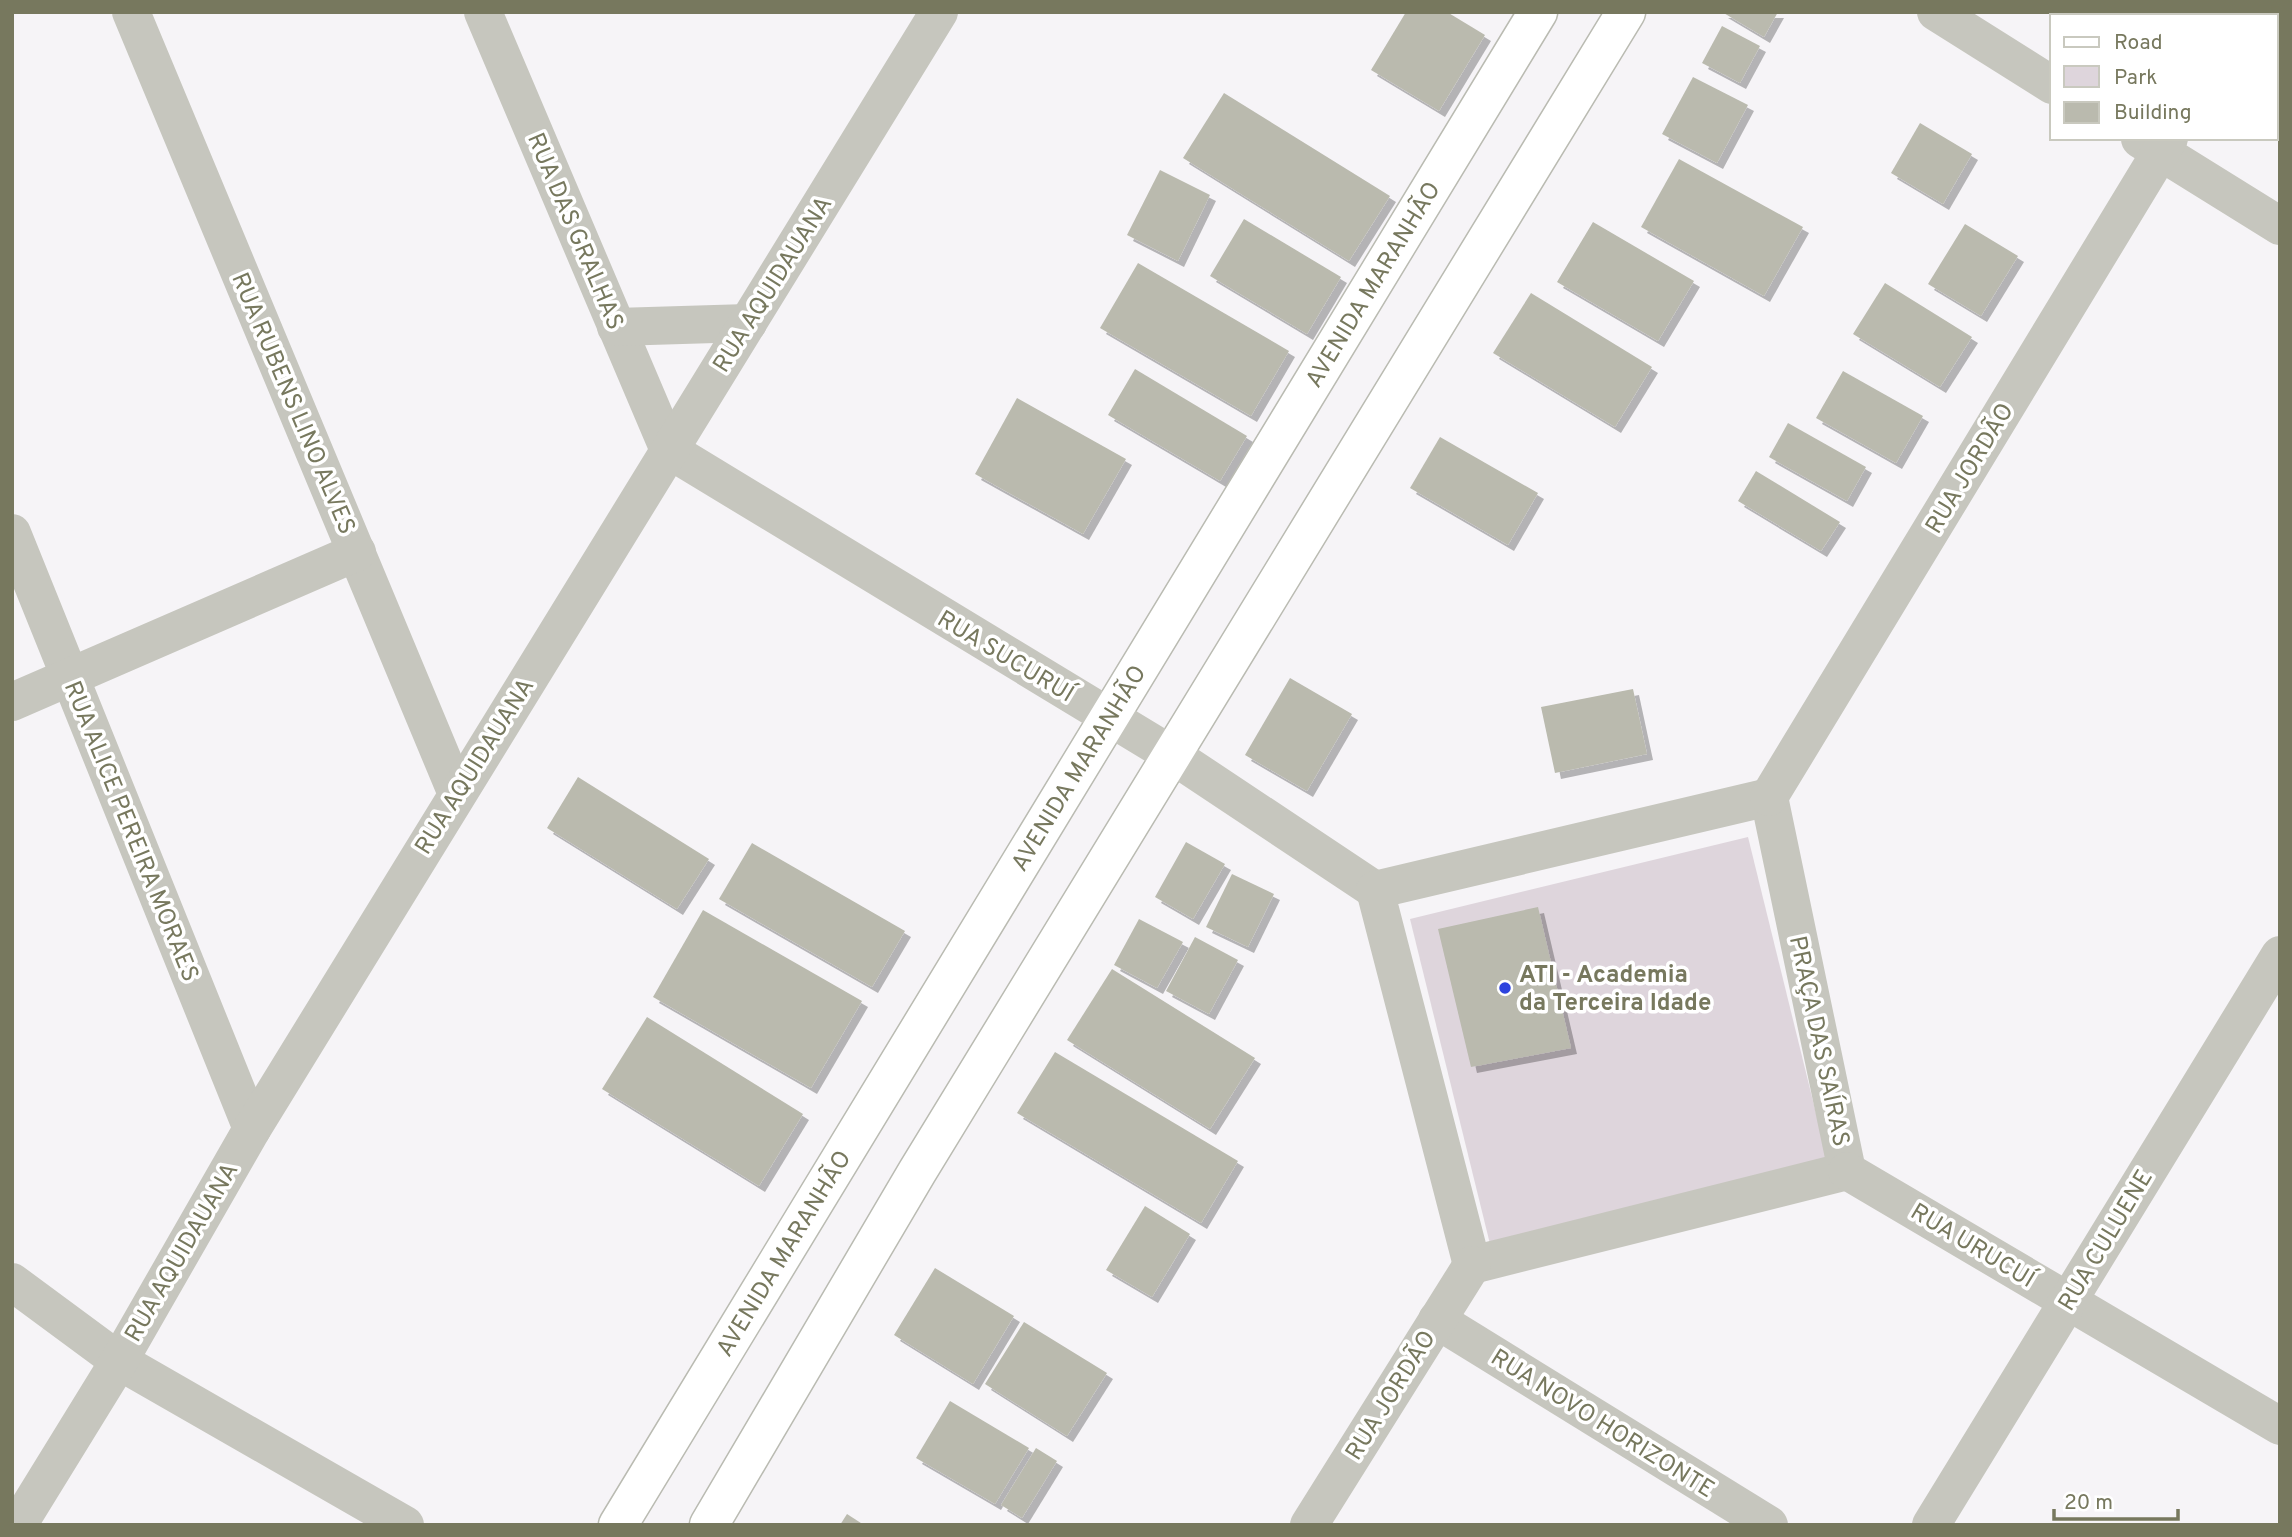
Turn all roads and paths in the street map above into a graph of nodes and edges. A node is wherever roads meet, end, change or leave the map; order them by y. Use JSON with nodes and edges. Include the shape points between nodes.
{"nodes":[{"id":1,"x":131,"y":12,"type":"edge"},
{"id":2,"x":483,"y":12,"type":"edge"},
{"id":3,"x":939,"y":12,"type":"edge"},
{"id":4,"x":1538,"y":12,"type":"edge"},
{"id":5,"x":1626,"y":12,"type":"edge"},
{"id":6,"x":1936,"y":12,"type":"edge"},
{"id":7,"x":2050,"y":84,"type":"edge"},
{"id":8,"x":2156,"y":143,"type":"edge"},
{"id":9,"x":2280,"y":226,"type":"edge"},
{"id":10,"x":748,"y":323,"type":"junction"},
{"id":11,"x":616,"y":327,"type":"junction"},
{"id":12,"x":669,"y":450,"type":"junction"},
{"id":13,"x":12,"y":533,"type":"edge"},
{"id":14,"x":357,"y":552,"type":"junction"},
{"id":15,"x":69,"y":676,"type":"junction"},
{"id":16,"x":12,"y":702,"type":"edge"},
{"id":17,"x":1108,"y":718,"type":"junction"},
{"id":18,"x":1172,"y":755,"type":"junction"},
{"id":19,"x":457,"y":794,"type":"junction"},
{"id":20,"x":1769,"y":797,"type":"junction"},
{"id":21,"x":1375,"y":890,"type":"junction"},
{"id":22,"x":2280,"y":955,"type":"edge"},
{"id":23,"x":252,"y":1129,"type":"junction"},
{"id":24,"x":1847,"y":1171,"type":"junction"},
{"id":25,"x":1472,"y":1265,"type":"junction"},
{"id":26,"x":12,"y":1282,"type":"edge"},
{"id":27,"x":2068,"y":1301,"type":"junction"},
{"id":28,"x":1437,"y":1320,"type":"junction"},
{"id":29,"x":119,"y":1361,"type":"junction"},
{"id":30,"x":2280,"y":1426,"type":"edge"},
{"id":31,"x":18,"y":1525,"type":"edge"},
{"id":32,"x":405,"y":1525,"type":"edge"},
{"id":33,"x":618,"y":1525,"type":"edge"},
{"id":34,"x":709,"y":1525,"type":"edge"},
{"id":35,"x":1309,"y":1525,"type":"edge"},
{"id":36,"x":1769,"y":1525,"type":"edge"},
{"id":37,"x":1931,"y":1525,"type":"edge"}],
"edges":[{"from":1,"to":14,"type":"street","name":"RUA RUBENS LINO ALVES"},
{"from":2,"to":11,"type":"street","name":"RUA DAS GRALHAS"},
{"from":3,"to":10,"type":"street","name":"RUA AQUIDAUANA"},
{"from":4,"to":17,"type":"main road","name":"AVENIDA MARANHÃO"},
{"from":5,"to":18,"type":"main road"},
{"from":6,"to":7,"type":"street"},
{"from":8,"to":9,"type":"street"},
{"from":8,"to":20,"type":"street","name":"RUA JORDÃO"},
{"from":10,"to":11,"type":"street"},
{"from":10,"to":12,"type":"street","name":"RUA AQUIDAUANA"},
{"from":11,"to":12,"type":"street","name":"RUA DAS GRALHAS"},
{"from":12,"to":17,"type":"street","name":"RUA SUCURUÍ"},
{"from":12,"to":19,"type":"street","name":"RUA AQUIDAUANA"},
{"from":13,"to":15,"type":"street","name":"RUA ALICE PEREIRA MORAES"},
{"from":14,"to":15,"type":"street"},
{"from":14,"to":19,"type":"street","name":"RUA RUBENS LINO ALVES"},
{"from":15,"to":16,"type":"street"},
{"from":15,"to":23,"type":"street","name":"RUA ALICE PEREIRA MORAES"},
{"from":17,"to":18,"type":"street","name":"RUA SUCURUÍ"},
{"from":17,"to":33,"type":"main road","name":"AVENIDA MARANHÃO"},
{"from":18,"to":21,"type":"street","name":"RUA SUCURUÍ"},
{"from":18,"to":34,"type":"main road","via":[[917,1172]]},
{"from":19,"to":23,"type":"street","name":"RUA AQUIDAUANA"},
{"from":20,"to":21,"type":"street"},
{"from":20,"to":24,"type":"street","name":"PRAÇA DAS SAÍRAS"},
{"from":21,"to":25,"type":"street"},
{"from":22,"to":27,"type":"street","name":"RUA CULUENE"},
{"from":23,"to":29,"type":"street","name":"RUA AQUIDAUANA"},
{"from":24,"to":25,"type":"street","name":"PRAÇA DAS SAÍRAS"},
{"from":24,"to":27,"type":"street","name":"RUA URUCUÍ"},
{"from":25,"to":28,"type":"street","name":"RUA JORDÃO"},
{"from":26,"to":29,"type":"street"},
{"from":27,"to":30,"type":"street","name":"RUA URUCUÍ"},
{"from":27,"to":37,"type":"street","name":"RUA CULUENE"},
{"from":28,"to":35,"type":"street","name":"RUA JORDÃO"},
{"from":28,"to":36,"type":"street","name":"RUA NOVO HORIZONTE"},
{"from":29,"to":31,"type":"street","name":"RUA AQUIDAUANA"},
{"from":29,"to":32,"type":"street"}]}
